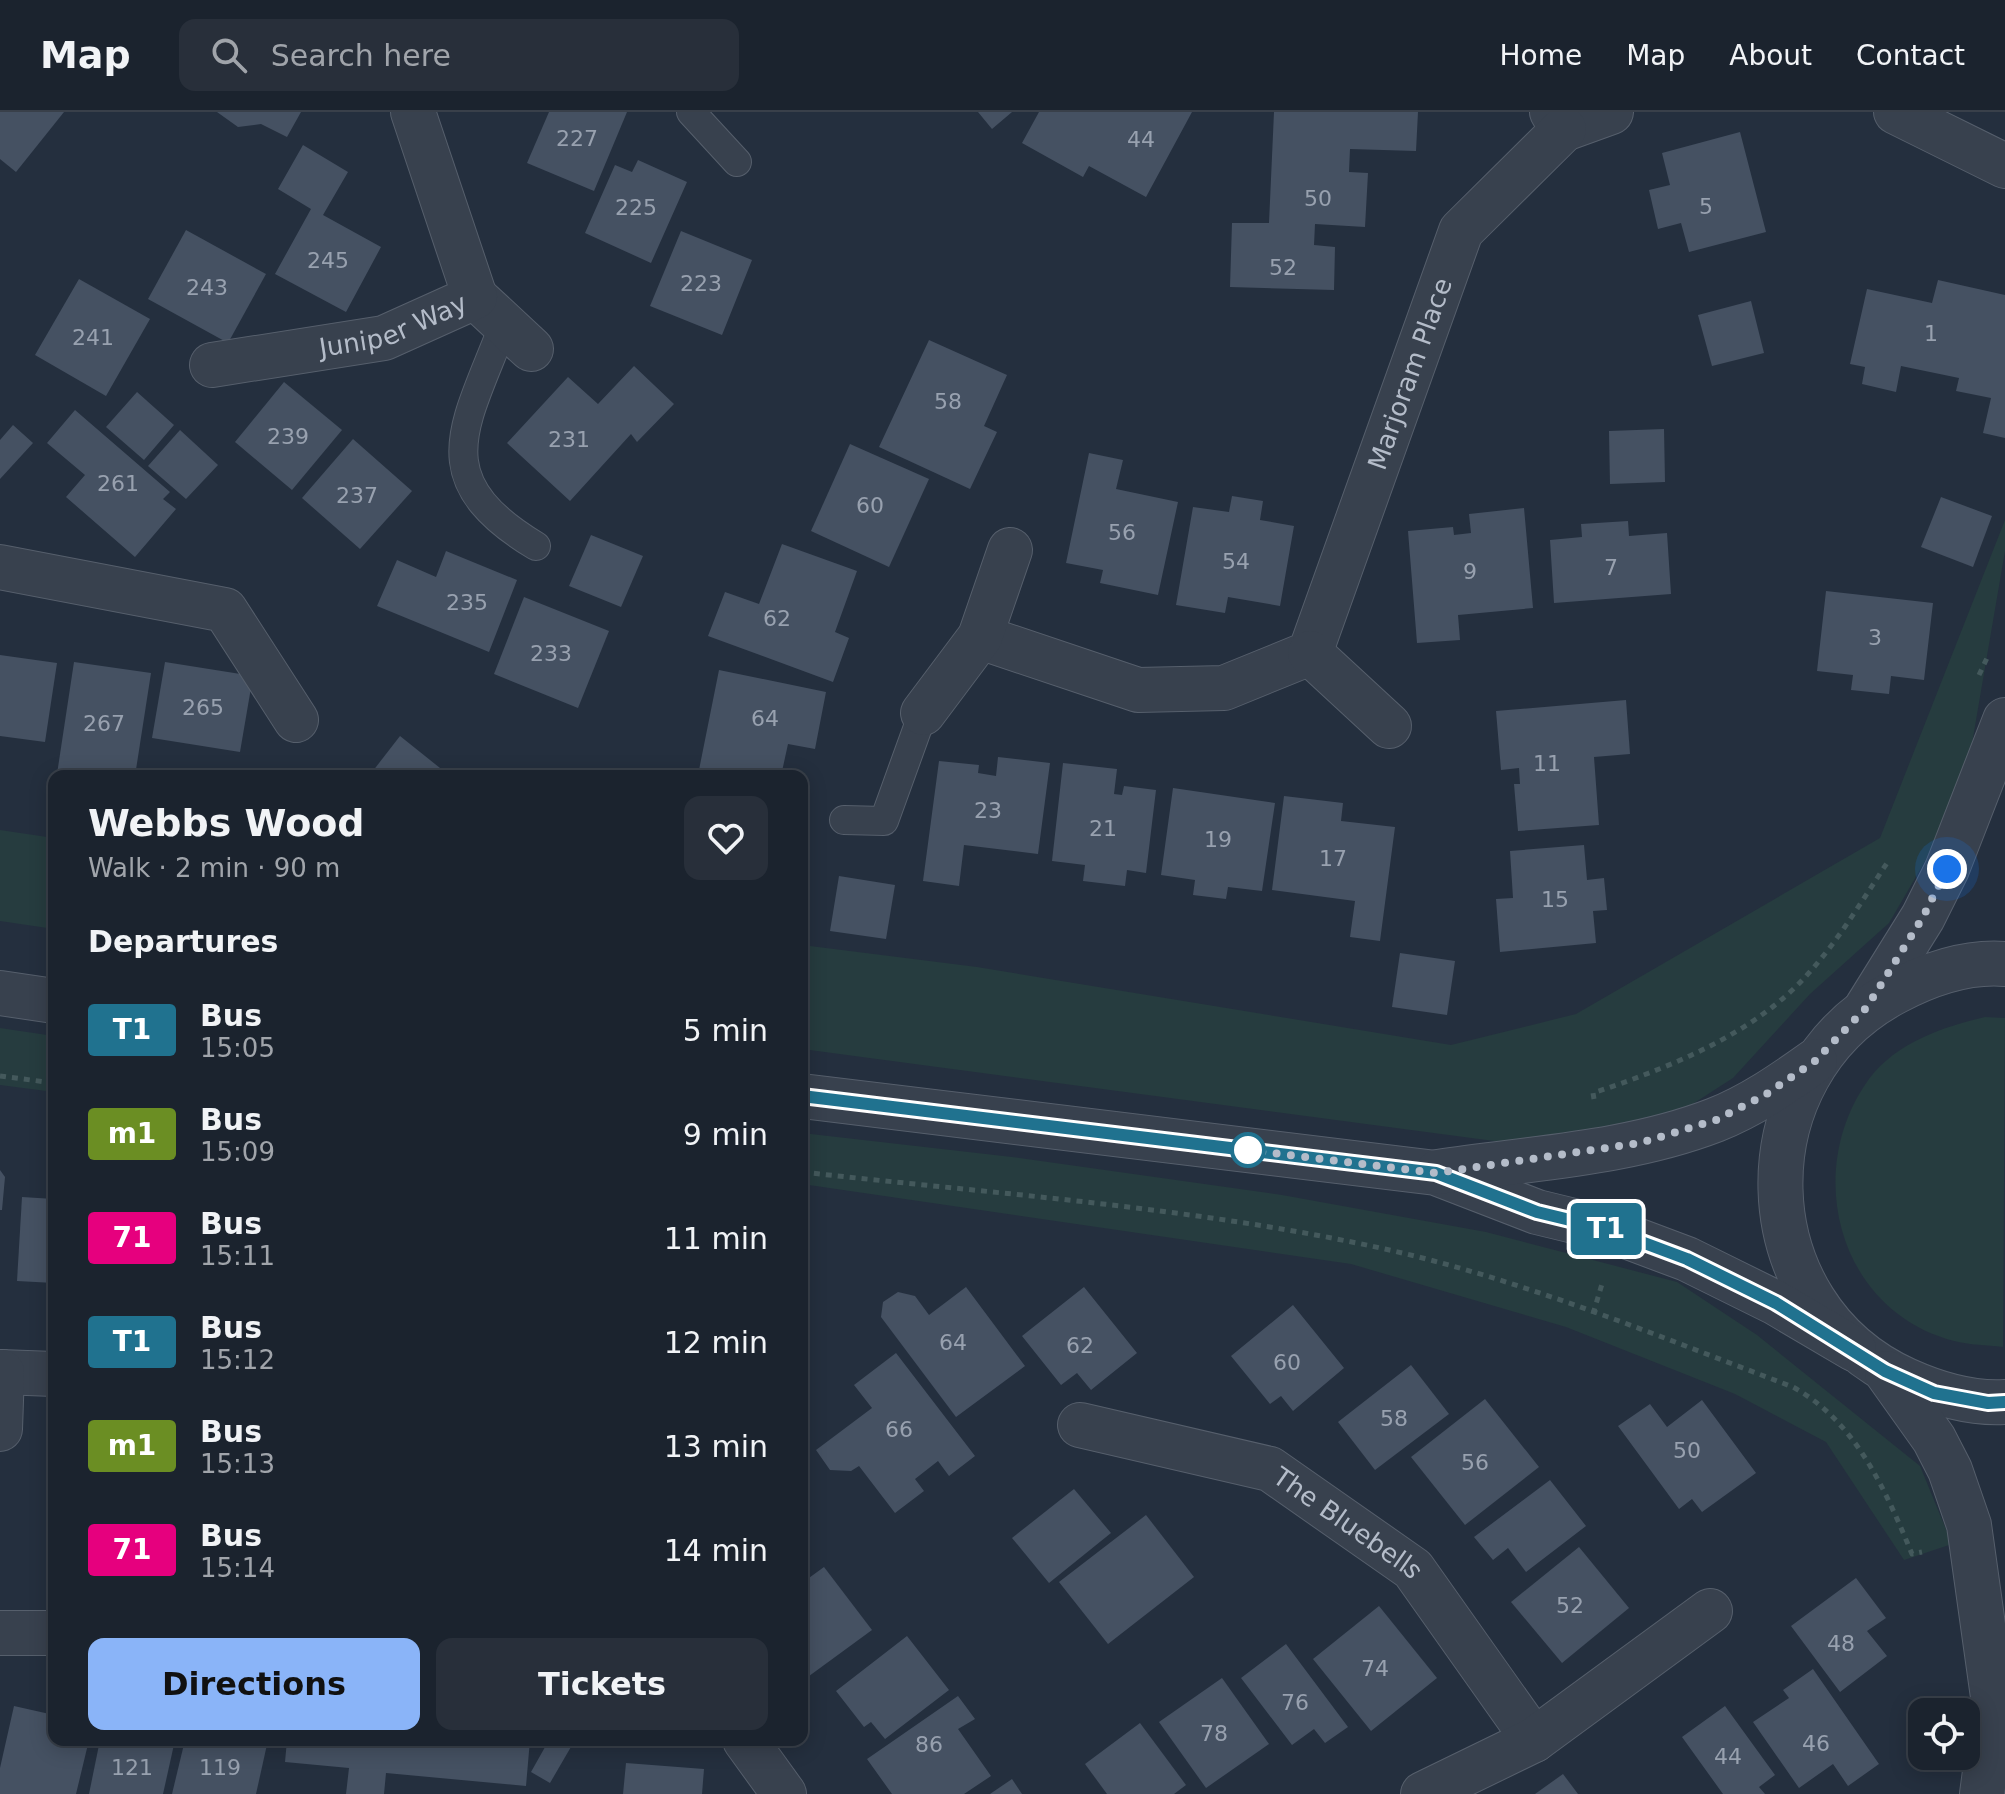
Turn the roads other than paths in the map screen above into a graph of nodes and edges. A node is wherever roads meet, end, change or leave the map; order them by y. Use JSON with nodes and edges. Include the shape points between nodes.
{"nodes":[{"id":1,"x":413,"y":112,"type":"edge"},
{"id":2,"x":691,"y":112,"type":"edge"},
{"id":3,"x":1611,"y":112,"type":"edge"},
{"id":4,"x":1896,"y":112,"type":"edge"},
{"id":5,"x":1558,"y":121,"type":"edge"},
{"id":6,"x":737,"y":162,"type":"dead end"},
{"id":7,"x":2005,"y":166,"type":"edge"},
{"id":8,"x":503,"y":323,"type":"junction"},
{"id":9,"x":212,"y":365,"type":"dead end"},
{"id":10,"x":536,"y":546,"type":"dead end"},
{"id":11,"x":1010,"y":550,"type":"dead end"},
{"id":12,"x":0,"y":567,"type":"edge"},
{"id":13,"x":980,"y":637,"type":"junction"},
{"id":14,"x":1310,"y":653,"type":"junction"},
{"id":15,"x":923,"y":713,"type":"joint"},
{"id":16,"x":296,"y":720,"type":"dead end"},
{"id":17,"x":2005,"y":720,"type":"edge"},
{"id":18,"x":1389,"y":726,"type":"dead end"},
{"id":19,"x":844,"y":820,"type":"dead end"},
{"id":20,"x":2005,"y":964,"type":"edge"},
{"id":21,"x":0,"y":993,"type":"edge"},
{"id":22,"x":48,"y":1000,"type":"edge"},
{"id":23,"x":1867,"y":1007,"type":"junction"},
{"id":24,"x":1815,"y":1061,"type":"junction"},
{"id":25,"x":808,"y":1097,"type":"edge"},
{"id":26,"x":1436,"y":1173,"type":"junction"},
{"id":27,"x":1869,"y":1360,"type":"junction"},
{"id":28,"x":1,"y":1372,"type":"edge"},
{"id":29,"x":48,"y":1374,"type":"edge"},
{"id":30,"x":2005,"y":1402,"type":"edge"},
{"id":31,"x":1080,"y":1425,"type":"dead end"},
{"id":32,"x":0,"y":1429,"type":"edge"},
{"id":33,"x":1710,"y":1611,"type":"dead end"},
{"id":34,"x":0,"y":1633,"type":"edge"},
{"id":35,"x":48,"y":1633,"type":"edge"},
{"id":36,"x":1999,"y":1692,"type":"edge"},
{"id":37,"x":1534,"y":1740,"type":"junction"},
{"id":38,"x":749,"y":1746,"type":"edge"},
{"id":39,"x":784,"y":1794,"type":"edge"},
{"id":40,"x":1423,"y":1794,"type":"edge"},
{"id":41,"x":1982,"y":1794,"type":"edge"}],
"edges":[{"from":1,"to":8,"type":"street","name":"Juniper Way"},
{"from":2,"to":6,"type":"lane"},
{"from":3,"to":5,"type":"street","name":"Marjoram Place"},
{"from":4,"to":7,"type":"street"},
{"from":5,"to":14,"type":"street","name":"Marjoram Place","via":[[1461,231]]},
{"from":8,"to":9,"type":"street","name":"Juniper Way"},
{"from":8,"to":10,"type":"lane","via":[[465,426],[461,464],[478,498],[501,525]]},
{"from":11,"to":13,"type":"street"},
{"from":12,"to":16,"type":"street","via":[[225,610]]},
{"from":13,"to":14,"type":"street","via":[[1138,690],[1224,688]]},
{"from":13,"to":15,"type":"street"},
{"from":14,"to":18,"type":"street"},
{"from":15,"to":19,"type":"lane","via":[[884,821]]},
{"from":17,"to":23,"type":"street","via":[[1947,869]]},
{"from":20,"to":23,"type":"street","via":[[1926,975]]},
{"from":21,"to":22,"type":"street"},
{"from":23,"to":24,"type":"street"},
{"from":24,"to":26,"type":"street","via":[[1749,1104],[1665,1136]]},
{"from":24,"to":27,"type":"street","via":[[1784,1132],[1779,1174],[1782,1217],[1803,1283],[1825,1318]]},
{"from":25,"to":26,"type":"street"},
{"from":26,"to":27,"type":"street","via":[[1537,1212],[1607,1229],[1687,1259],[1754,1291]]},
{"from":27,"to":30,"type":"street","via":[[1934,1393]]},
{"from":27,"to":36,"type":"street","via":[[1934,1439],[1961,1500]]},
{"from":28,"to":29,"type":"street"},
{"from":28,"to":32,"type":"street"},
{"from":31,"to":37,"type":"street","name":"The Bluebells","via":[[1270,1469],[1335,1514],[1413,1569]]},
{"from":33,"to":37,"type":"street"},
{"from":34,"to":35,"type":"street"},
{"from":36,"to":41,"type":"street"},
{"from":37,"to":40,"type":"street"},
{"from":38,"to":39,"type":"street"}]}
